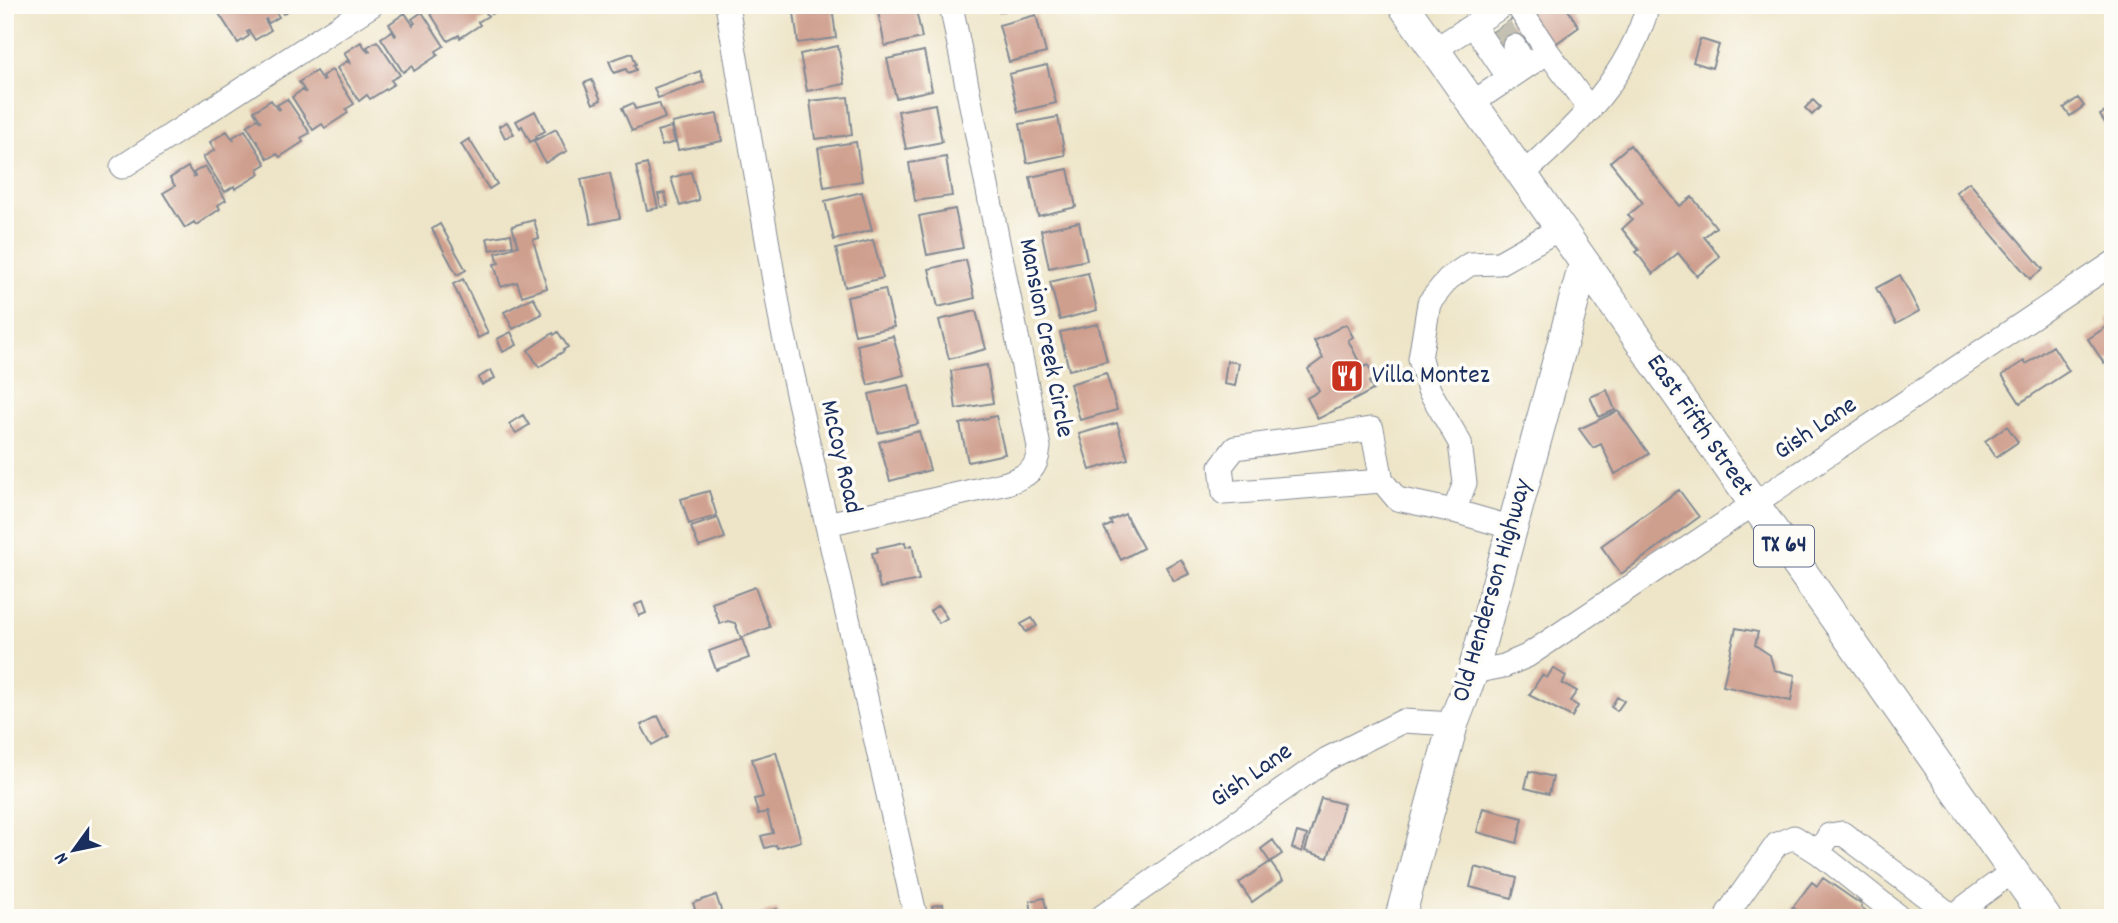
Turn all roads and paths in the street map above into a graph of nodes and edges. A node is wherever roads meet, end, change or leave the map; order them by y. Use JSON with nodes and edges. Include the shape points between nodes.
{"nodes":[{"id":1,"x":372,"y":5,"type":"edge"},
{"id":2,"x":727,"y":5,"type":"edge"},
{"id":3,"x":951,"y":5,"type":"edge"},
{"id":4,"x":1403,"y":5,"type":"edge"},
{"id":5,"x":1517,"y":5,"type":"edge"},
{"id":6,"x":1648,"y":5,"type":"edge"},
{"id":7,"x":1492,"y":18,"type":"edge"},
{"id":8,"x":1514,"y":46,"type":"tunnel mouth"},
{"id":9,"x":1434,"y":50,"type":"junction"},
{"id":10,"x":1548,"y":52,"type":"junction"},
{"id":11,"x":1517,"y":72,"type":"junction"},
{"id":12,"x":1472,"y":103,"type":"junction"},
{"id":13,"x":1590,"y":110,"type":"junction"},
{"id":14,"x":122,"y":167,"type":"dead end"},
{"id":15,"x":1522,"y":174,"type":"junction"},
{"id":16,"x":1559,"y":229,"type":"junction"},
{"id":17,"x":2113,"y":263,"type":"edge"},
{"id":18,"x":1584,"y":264,"type":"junction"},
{"id":19,"x":1382,"y":481,"type":"junction"},
{"id":20,"x":1754,"y":504,"type":"junction"},
{"id":21,"x":1454,"y":511,"type":"junction"},
{"id":22,"x":827,"y":524,"type":"junction"},
{"id":23,"x":1513,"y":528,"type":"junction"},
{"id":24,"x":1474,"y":672,"type":"junction"},
{"id":25,"x":1453,"y":724,"type":"junction"},
{"id":26,"x":1819,"y":853,"type":"junction"},
{"id":27,"x":2013,"y":871,"type":"junction"},
{"id":28,"x":1728,"y":913,"type":"dead end"},
{"id":29,"x":1951,"y":917,"type":"edge"},
{"id":30,"x":916,"y":918,"type":"edge"},
{"id":31,"x":1100,"y":918,"type":"edge"},
{"id":32,"x":1399,"y":918,"type":"edge"},
{"id":33,"x":1901,"y":918,"type":"edge"},
{"id":34,"x":2046,"y":918,"type":"edge"}],
"edges":[{"from":1,"to":14,"type":"street"},
{"from":2,"to":22,"type":"street","name":"McCoy Road","via":[[782,327]]},
{"from":3,"to":22,"type":"street","name":"Mansion Creek Circle","via":[[1038,460],[1021,478],[1007,483]]},
{"from":4,"to":9,"type":"main road","number":"TX 64"},
{"from":5,"to":10,"type":"street"},
{"from":6,"to":13,"type":"street","via":[[1625,61]]},
{"from":7,"to":9,"type":"street"},
{"from":7,"to":11,"type":"street"},
{"from":8,"to":11,"type":"street"},
{"from":9,"to":12,"type":"main road","number":"TX 64"},
{"from":10,"to":11,"type":"street"},
{"from":10,"to":13,"type":"street"},
{"from":11,"to":12,"type":"street"},
{"from":12,"to":15,"type":"main road","number":"TX 64"},
{"from":13,"to":15,"type":"street"},
{"from":15,"to":16,"type":"main road","name":"East Fifth Street","number":"TX 64"},
{"from":16,"to":18,"type":"main road","name":"East Fifth Street","number":"TX 64"},
{"from":16,"to":21,"type":"street","via":[[1499,263],[1471,264],[1448,279],[1429,303],[1420,359],[1429,390],[1460,443],[1465,483]]},
{"from":17,"to":20,"type":"street","name":"Gish Lane"},
{"from":18,"to":20,"type":"main road","name":"East Fifth Street","number":"TX 64"},
{"from":18,"to":23,"type":"main road","name":"Old Henderson Highway"},
{"from":19,"to":19,"type":"street","via":[[1372,429],[1235,449],[1221,466],[1224,493]]},
{"from":19,"to":21,"type":"street","via":[[1397,499]]},
{"from":20,"to":24,"type":"street","name":"Gish Lane","via":[[1527,656]]},
{"from":20,"to":27,"type":"main road","name":"East Fifth Street","number":"TX 64"},
{"from":21,"to":23,"type":"street"},
{"from":22,"to":30,"type":"street","name":"McCoy Road"},
{"from":23,"to":24,"type":"main road","name":"Old Henderson Highway"},
{"from":24,"to":25,"type":"main road","name":"Old Henderson Highway"},
{"from":25,"to":31,"type":"street","name":"Gish Lane","via":[[1403,721],[1326,759]]},
{"from":25,"to":32,"type":"main road","name":"Old Henderson Highway"},
{"from":26,"to":28,"type":"street","via":[[1794,837],[1777,844]]},
{"from":26,"to":29,"type":"street","via":[[1829,835],[1842,833]]},
{"from":26,"to":33,"type":"street"},
{"from":27,"to":29,"type":"street"},
{"from":27,"to":34,"type":"main road","name":"East Fifth Street","number":"TX 64"}]}
